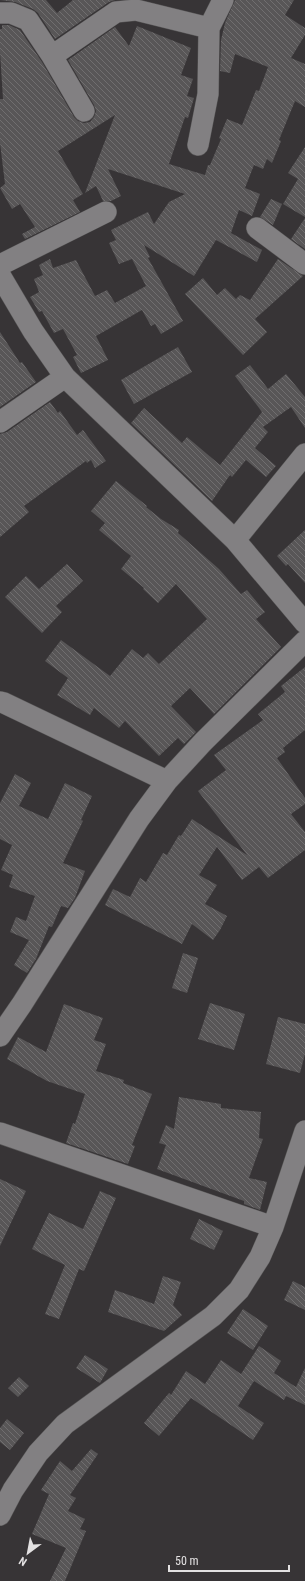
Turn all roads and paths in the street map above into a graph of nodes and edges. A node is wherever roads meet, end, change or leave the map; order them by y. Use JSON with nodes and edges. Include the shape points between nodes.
{"nodes":[{"id":1,"x":223,"y":0,"type":"edge"},
{"id":2,"x":0,"y":13,"type":"edge"},
{"id":3,"x":209,"y":28,"type":"junction"},
{"id":4,"x":52,"y":56,"type":"junction"},
{"id":5,"x":84,"y":111,"type":"dead end"},
{"id":6,"x":198,"y":145,"type":"dead end"},
{"id":7,"x":106,"y":212,"type":"dead end"},
{"id":8,"x":257,"y":228,"type":"dead end"},
{"id":9,"x":305,"y":264,"type":"edge"},
{"id":10,"x":0,"y":265,"type":"edge"},
{"id":11,"x":0,"y":275,"type":"edge"},
{"id":12,"x":65,"y":376,"type":"junction"},
{"id":13,"x":0,"y":422,"type":"edge"},
{"id":14,"x":305,"y":454,"type":"edge"},
{"id":15,"x":235,"y":540,"type":"junction"},
{"id":16,"x":305,"y":624,"type":"edge"},
{"id":17,"x":305,"y":642,"type":"edge"},
{"id":18,"x":0,"y":702,"type":"edge"},
{"id":19,"x":167,"y":781,"type":"junction"},
{"id":20,"x":0,"y":1036,"type":"edge"},
{"id":21,"x":305,"y":1131,"type":"edge"},
{"id":22,"x":0,"y":1133,"type":"edge"},
{"id":23,"x":272,"y":1227,"type":"junction"},
{"id":24,"x":0,"y":1515,"type":"edge"}],
"edges":[{"from":1,"to":3,"type":"street"},
{"from":2,"to":4,"type":"street","via":[[11,13],[28,20]]},
{"from":3,"to":4,"type":"street","via":[[136,10],[116,12]]},
{"from":3,"to":6,"type":"street","via":[[208,94]]},
{"from":4,"to":5,"type":"street"},
{"from":7,"to":10,"type":"street"},
{"from":8,"to":9,"type":"street"},
{"from":11,"to":12,"type":"street"},
{"from":12,"to":13,"type":"street"},
{"from":12,"to":15,"type":"street"},
{"from":14,"to":15,"type":"street"},
{"from":15,"to":16,"type":"street"},
{"from":17,"to":19,"type":"street"},
{"from":18,"to":19,"type":"street"},
{"from":19,"to":20,"type":"street","via":[[139,819]]},
{"from":21,"to":23,"type":"street"},
{"from":22,"to":23,"type":"street"},
{"from":23,"to":24,"type":"street","via":[[260,1257],[239,1290],[213,1316],[65,1424],[38,1453]]}]}
